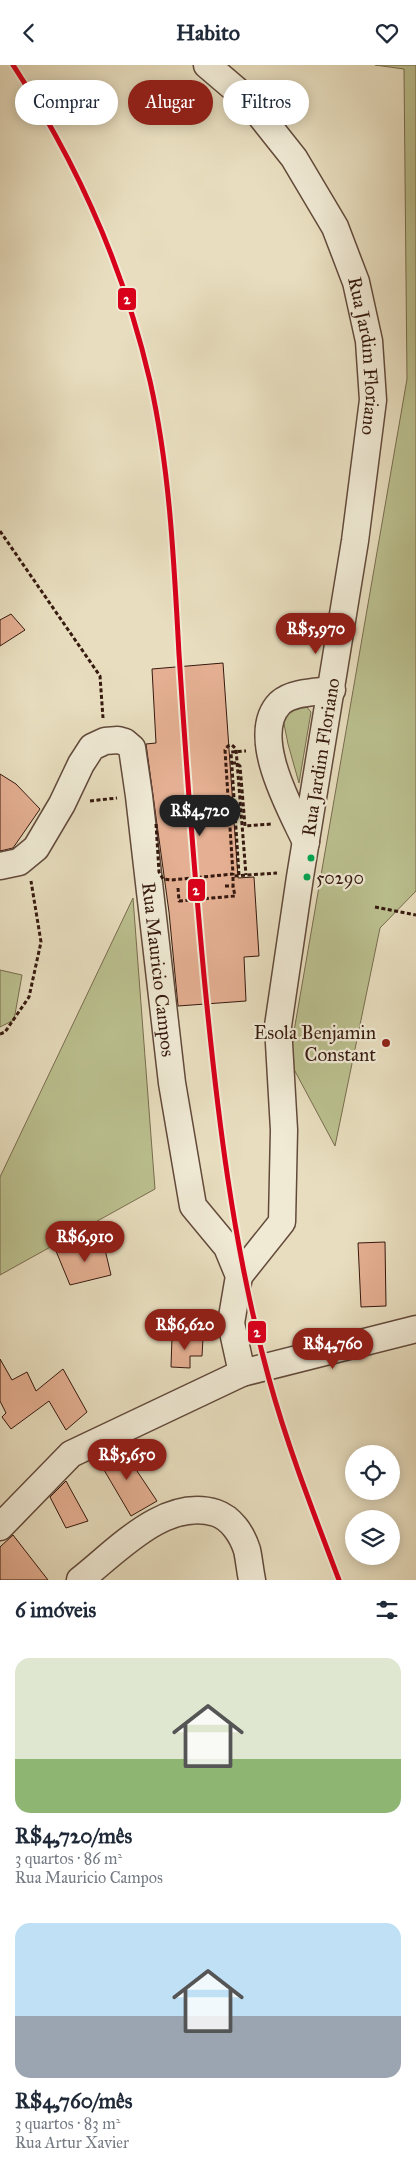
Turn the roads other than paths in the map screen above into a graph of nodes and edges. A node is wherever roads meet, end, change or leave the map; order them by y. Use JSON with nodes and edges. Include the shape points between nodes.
{"nodes":[{"id":1,"x":207,"y":65,"type":"edge"},
{"id":2,"x":332,"y":690,"type":"junction"},
{"id":3,"x":306,"y":843,"type":"junction"},
{"id":4,"x":0,"y":866,"type":"edge"},
{"id":5,"x":239,"y":1276,"type":"junction"},
{"id":6,"x":416,"y":1329,"type":"edge"},
{"id":7,"x":242,"y":1373,"type":"junction"},
{"id":8,"x":5,"y":1518,"type":"edge"},
{"id":9,"x":80,"y":1580,"type":"edge"},
{"id":10,"x":252,"y":1580,"type":"edge"}],
"edges":[{"from":1,"to":2,"type":"street","name":"Rua Jardim Floriano","via":[[248,100],[294,157],[330,219],[356,282],[369,341],[373,400]]},
{"from":2,"to":3,"type":"street","name":"Rua Jardim Floriano"},
{"from":2,"to":3,"type":"street","via":[[300,694],[281,703],[270,724],[269,751]]},
{"from":3,"to":5,"type":"street","name":"Rua Jardim Floriano","via":[[278,1026],[284,1129],[282,1222]]},
{"from":4,"to":5,"type":"street","name":"Rua Mauricio Campos","via":[[19,862],[36,848],[92,747],[118,740],[132,748],[170,1073],[193,1206],[227,1247]]},
{"from":5,"to":7,"type":"street","via":[[231,1323]]},
{"from":6,"to":7,"type":"street"},
{"from":7,"to":8,"type":"street","via":[[71,1454]]},
{"from":9,"to":10,"type":"street","via":[[141,1531],[167,1515],[184,1510],[206,1510],[226,1517],[239,1532]]}]}
